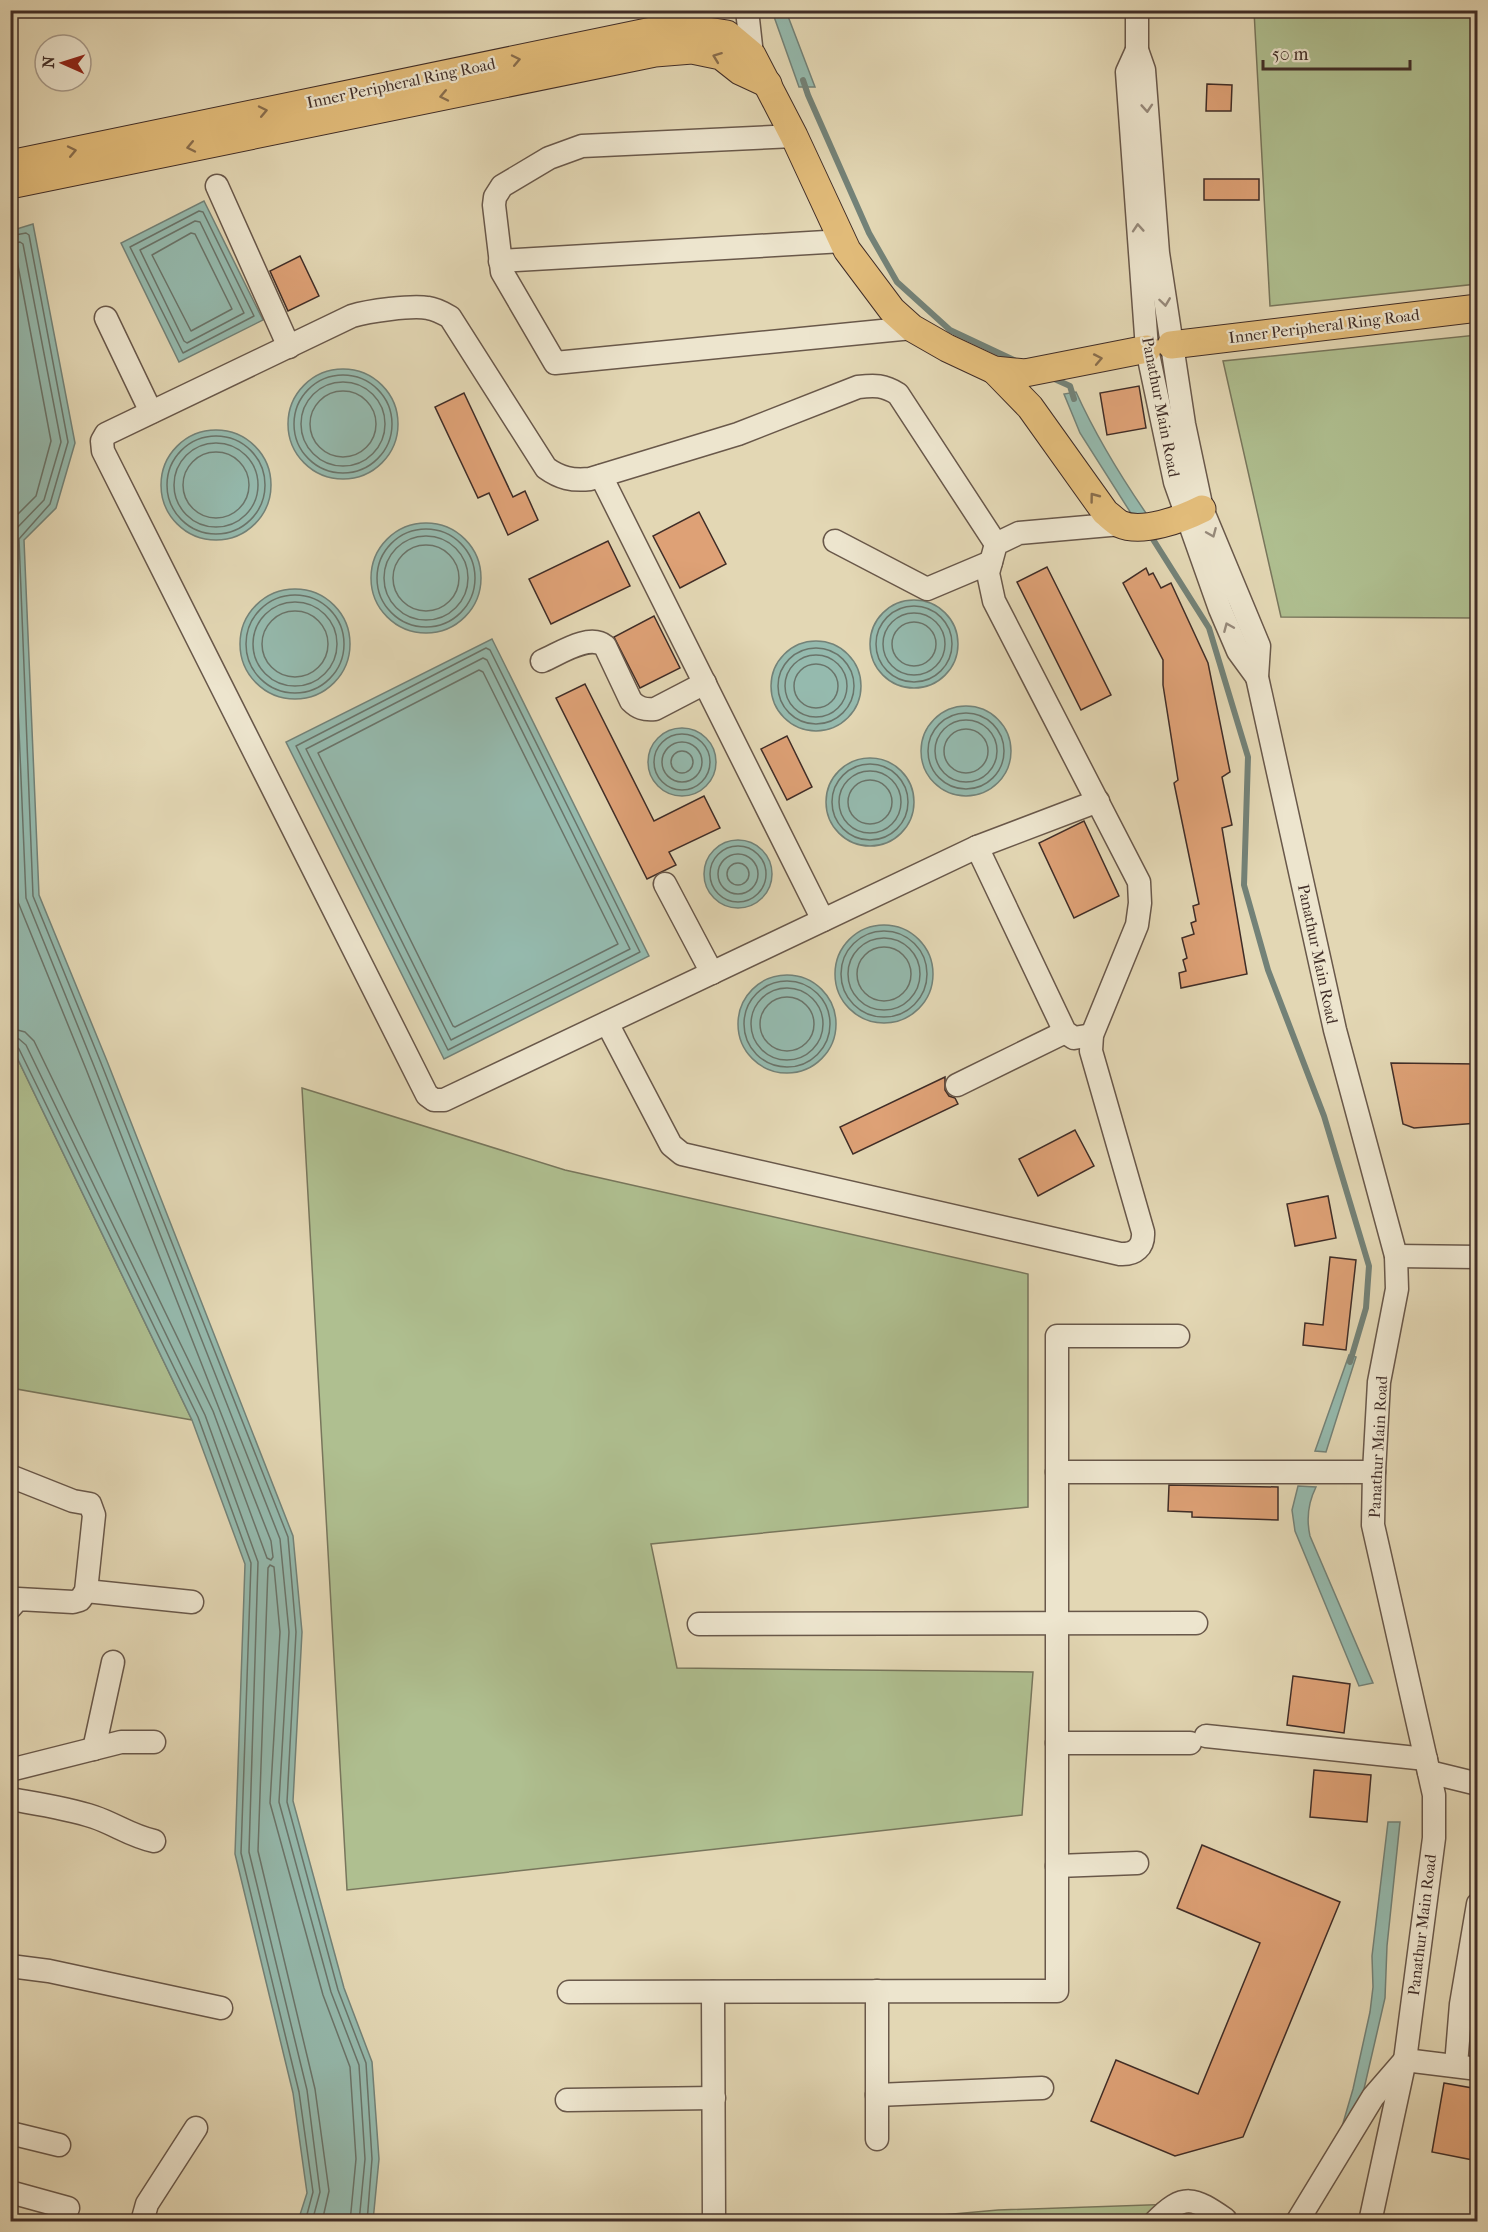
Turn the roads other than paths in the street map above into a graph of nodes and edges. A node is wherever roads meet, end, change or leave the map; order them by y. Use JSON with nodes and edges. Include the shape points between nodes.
{"nodes":[{"id":1,"x":747,"y":10,"type":"edge"},
{"id":2,"x":1137,"y":10,"type":"edge"},
{"id":3,"x":752,"y":55,"type":"junction"},
{"id":4,"x":768,"y":84,"type":"junction"},
{"id":5,"x":794,"y":136,"type":"junction"},
{"id":6,"x":13,"y":174,"type":"edge"},
{"id":7,"x":218,"y":186,"type":"dead end"},
{"id":8,"x":843,"y":241,"type":"junction"},
{"id":9,"x":500,"y":261,"type":"junction"},
{"id":10,"x":1478,"y":308,"type":"edge"},
{"id":11,"x":106,"y":318,"type":"dead end"},
{"id":12,"x":912,"y":327,"type":"junction"},
{"id":13,"x":289,"y":347,"type":"junction"},
{"id":14,"x":1159,"y":347,"type":"junction"},
{"id":15,"x":994,"y":370,"type":"junction"},
{"id":16,"x":152,"y":412,"type":"junction"},
{"id":17,"x":601,"y":476,"type":"junction"},
{"id":18,"x":1162,"y":520,"type":"junction"},
{"id":19,"x":835,"y":541,"type":"dead end"},
{"id":20,"x":994,"y":553,"type":"junction"},
{"id":21,"x":542,"y":661,"type":"dead end"},
{"id":22,"x":705,"y":683,"type":"junction"},
{"id":23,"x":1098,"y":801,"type":"junction"},
{"id":24,"x":977,"y":847,"type":"junction"},
{"id":25,"x":665,"y":884,"type":"dead end"},
{"id":26,"x":823,"y":920,"type":"junction"},
{"id":27,"x":712,"y":973,"type":"junction"},
{"id":28,"x":607,"y":1023,"type":"junction"},
{"id":29,"x":1065,"y":1032,"type":"junction"},
{"id":30,"x":1092,"y":1035,"type":"junction"},
{"id":31,"x":957,"y":1085,"type":"dead end"},
{"id":32,"x":1396,"y":1256,"type":"junction"},
{"id":33,"x":1478,"y":1257,"type":"edge"},
{"id":34,"x":1178,"y":1336,"type":"dead end"},
{"id":35,"x":1057,"y":1472,"type":"junction"},
{"id":36,"x":1374,"y":1472,"type":"junction"},
{"id":37,"x":10,"y":1476,"type":"edge"},
{"id":38,"x":86,"y":1591,"type":"junction"},
{"id":39,"x":192,"y":1602,"type":"dead end"},
{"id":40,"x":10,"y":1608,"type":"edge"},
{"id":41,"x":1196,"y":1623,"type":"dead end"},
{"id":42,"x":699,"y":1624,"type":"dead end"},
{"id":43,"x":1057,"y":1624,"type":"junction"},
{"id":44,"x":113,"y":1662,"type":"dead end"},
{"id":45,"x":154,"y":1742,"type":"dead end"},
{"id":46,"x":1057,"y":1743,"type":"junction"},
{"id":47,"x":94,"y":1749,"type":"junction"},
{"id":48,"x":1428,"y":1766,"type":"junction"},
{"id":49,"x":10,"y":1770,"type":"edge"},
{"id":50,"x":1478,"y":1784,"type":"edge"},
{"id":51,"x":10,"y":1799,"type":"edge"},
{"id":52,"x":154,"y":1841,"type":"dead end"},
{"id":53,"x":1137,"y":1863,"type":"dead end"},
{"id":54,"x":1057,"y":1866,"type":"junction"},
{"id":55,"x":1478,"y":1904,"type":"edge"},
{"id":56,"x":10,"y":1966,"type":"edge"},
{"id":57,"x":877,"y":1991,"type":"junction"},
{"id":58,"x":569,"y":1992,"type":"dead end"},
{"id":59,"x":713,"y":1992,"type":"junction"},
{"id":60,"x":221,"y":2008,"type":"dead end"},
{"id":61,"x":1404,"y":2064,"type":"junction"},
{"id":62,"x":1467,"y":2067,"type":"edge"},
{"id":63,"x":1478,"y":2078,"type":"edge"},
{"id":64,"x":1042,"y":2088,"type":"dead end"},
{"id":65,"x":877,"y":2096,"type":"junction"},
{"id":66,"x":714,"y":2098,"type":"junction"},
{"id":67,"x":567,"y":2100,"type":"dead end"},
{"id":68,"x":196,"y":2128,"type":"dead end"},
{"id":69,"x":10,"y":2133,"type":"edge"},
{"id":70,"x":877,"y":2139,"type":"dead end"},
{"id":71,"x":59,"y":2145,"type":"dead end"},
{"id":72,"x":10,"y":2192,"type":"edge"},
{"id":73,"x":68,"y":2208,"type":"dead end"},
{"id":74,"x":714,"y":2216,"type":"dead end"},
{"id":75,"x":142,"y":2222,"type":"edge"},
{"id":76,"x":1155,"y":2222,"type":"edge"},
{"id":77,"x":1226,"y":2222,"type":"edge"},
{"id":78,"x":1297,"y":2222,"type":"edge"},
{"id":79,"x":1370,"y":2222,"type":"edge"}],
"edges":[{"from":1,"to":3,"type":"street"},
{"from":2,"to":14,"type":"street","name":"Panathur Main Road","via":[[1137,51],[1127,72]]},
{"from":3,"to":4,"type":"main road","name":"Inner Peripheral Ring Road"},
{"from":6,"to":3,"type":"main road","name":"Inner Peripheral Ring Road","one_way":true,"via":[[682,27],[727,34]]},
{"from":4,"to":5,"type":"main road","name":"Inner Peripheral Ring Road"},
{"from":4,"to":6,"type":"main road","name":"Inner Peripheral Ring Road","one_way":true,"via":[[740,71],[721,56],[692,50],[655,53]]},
{"from":5,"to":8,"type":"main road","name":"Inner Peripheral Ring Road"},
{"from":5,"to":9,"type":"street","via":[[582,146],[549,158],[516,175],[498,191],[494,205]]},
{"from":7,"to":13,"type":"street"},
{"from":8,"to":9,"type":"street"},
{"from":8,"to":12,"type":"main road","name":"Inner Peripheral Ring Road","via":[[892,310]]},
{"from":9,"to":12,"type":"street","via":[[502,272],[555,363]]},
{"from":10,"to":14,"type":"main road","name":"Inner Peripheral Ring Road"},
{"from":11,"to":16,"type":"street"},
{"from":12,"to":15,"type":"main road","name":"Inner Peripheral Ring Road"},
{"from":13,"to":16,"type":"street"},
{"from":13,"to":17,"type":"street","via":[[364,312],[426,308],[440,311],[450,317],[546,468],[570,480]]},
{"from":15,"to":14,"type":"main road","name":"Inner Peripheral Ring Road","one_way":true,"via":[[1036,371]]},
{"from":14,"to":18,"type":"street","name":"Panathur Main Road","via":[[1175,482]]},
{"from":18,"to":15,"type":"main road","name":"Inner Peripheral Ring Road","one_way":true,"via":[[1105,512],[1030,407]]},
{"from":16,"to":28,"type":"street","via":[[106,434],[103,451],[427,1095],[444,1100]]},
{"from":17,"to":20,"type":"street","via":[[738,435],[858,387],[887,386],[898,394]]},
{"from":17,"to":22,"type":"street"},
{"from":18,"to":20,"type":"street","via":[[1019,533]]},
{"from":18,"to":32,"type":"street","name":"Panathur Main Road","via":[[1257,677],[1335,1030]]},
{"from":19,"to":20,"type":"street","via":[[927,589]]},
{"from":20,"to":23,"type":"street","via":[[988,573],[994,601]]},
{"from":21,"to":22,"type":"street","via":[[598,641],[605,646],[631,701],[648,710]]},
{"from":22,"to":26,"type":"street"},
{"from":23,"to":24,"type":"street"},
{"from":23,"to":30,"type":"street","via":[[1139,882],[1140,903],[1137,925]]},
{"from":24,"to":26,"type":"street"},
{"from":24,"to":29,"type":"street"},
{"from":25,"to":27,"type":"street"},
{"from":26,"to":27,"type":"street"},
{"from":27,"to":28,"type":"street"},
{"from":28,"to":30,"type":"street","via":[[671,1145],[682,1154],[1126,1254],[1141,1245],[1143,1232],[1091,1051]]},
{"from":29,"to":30,"type":"street","via":[[1074,1038]]},
{"from":29,"to":31,"type":"street"},
{"from":32,"to":33,"type":"street"},
{"from":32,"to":36,"type":"street","name":"Panathur Main Road","via":[[1397,1289],[1379,1382]]},
{"from":34,"to":35,"type":"street","via":[[1057,1336]]},
{"from":35,"to":36,"type":"street"},
{"from":35,"to":43,"type":"street"},
{"from":36,"to":48,"type":"street","name":"Panathur Main Road","via":[[1373,1525]]},
{"from":37,"to":38,"type":"street","via":[[90,1504],[94,1515]]},
{"from":38,"to":39,"type":"street"},
{"from":38,"to":40,"type":"street","via":[[73,1602],[18,1599]]},
{"from":41,"to":43,"type":"street"},
{"from":42,"to":43,"type":"street"},
{"from":43,"to":46,"type":"street"},
{"from":44,"to":47,"type":"street"},
{"from":45,"to":47,"type":"street","via":[[121,1742]]},
{"from":46,"to":48,"type":"street","via":[[1198,1740]]},
{"from":46,"to":54,"type":"street"},
{"from":47,"to":49,"type":"street"},
{"from":48,"to":50,"type":"street"},
{"from":48,"to":61,"type":"street","name":"Panathur Main Road","via":[[1434,1795],[1434,1838]]},
{"from":51,"to":52,"type":"street","via":[[67,1809],[137,1838]]},
{"from":53,"to":54,"type":"street"},
{"from":54,"to":57,"type":"street","via":[[1057,1991]]},
{"from":55,"to":62,"type":"street","via":[[1461,2004]]},
{"from":56,"to":60,"type":"street"},
{"from":57,"to":59,"type":"street"},
{"from":57,"to":65,"type":"street"},
{"from":58,"to":59,"type":"street"},
{"from":59,"to":66,"type":"street"},
{"from":61,"to":62,"type":"street"},
{"from":61,"to":63,"type":"street"},
{"from":61,"to":78,"type":"street","via":[[1373,2097]]},
{"from":61,"to":79,"type":"street","name":"Panathur Main Road"},
{"from":64,"to":65,"type":"street"},
{"from":65,"to":70,"type":"street"},
{"from":66,"to":67,"type":"street"},
{"from":66,"to":74,"type":"street"},
{"from":68,"to":75,"type":"street","via":[[147,2204]]},
{"from":69,"to":71,"type":"street"},
{"from":72,"to":73,"type":"street"},
{"from":76,"to":77,"type":"street","via":[[1182,2201],[1200,2203]]}]}
